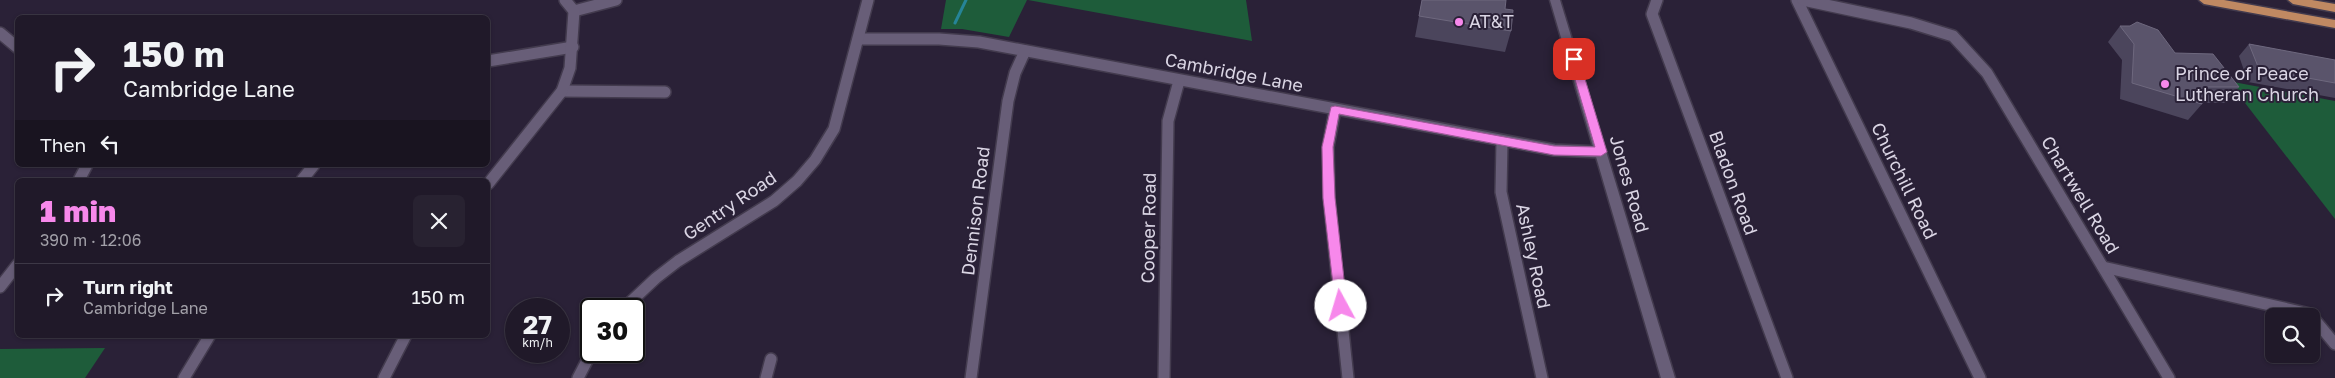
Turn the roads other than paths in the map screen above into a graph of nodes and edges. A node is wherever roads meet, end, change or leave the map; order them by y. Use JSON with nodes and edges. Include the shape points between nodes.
{"nodes":[{"id":1,"x":565,"y":0,"type":"edge"},
{"id":2,"x":616,"y":0,"type":"edge"},
{"id":3,"x":868,"y":0,"type":"edge"},
{"id":4,"x":1555,"y":0,"type":"edge"},
{"id":5,"x":1657,"y":0,"type":"edge"},
{"id":6,"x":1797,"y":0,"type":"edge"},
{"id":7,"x":1803,"y":0,"type":"edge"},
{"id":8,"x":2204,"y":0,"type":"edge"},
{"id":9,"x":2293,"y":0,"type":"edge"},
{"id":10,"x":2335,"y":8,"type":"edge"},
{"id":11,"x":574,"y":11,"type":"junction"},
{"id":12,"x":2335,"y":24,"type":"edge"},
{"id":13,"x":0,"y":34,"type":"edge"},
{"id":14,"x":859,"y":39,"type":"junction"},
{"id":15,"x":15,"y":46,"type":"edge"},
{"id":16,"x":573,"y":47,"type":"junction"},
{"id":17,"x":1025,"y":51,"type":"junction"},
{"id":18,"x":490,"y":61,"type":"edge"},
{"id":19,"x":1179,"y":81,"type":"junction"},
{"id":20,"x":562,"y":91,"type":"junction"},
{"id":21,"x":665,"y":92,"type":"dead end"},
{"id":22,"x":1335,"y":110,"type":"junction"},
{"id":23,"x":1502,"y":141,"type":"junction"},
{"id":24,"x":1601,"y":152,"type":"junction"},
{"id":25,"x":312,"y":167,"type":"edge"},
{"id":26,"x":304,"y":178,"type":"edge"},
{"id":27,"x":490,"y":181,"type":"edge"},
{"id":28,"x":2103,"y":267,"type":"junction"},
{"id":29,"x":15,"y":268,"type":"edge"},
{"id":30,"x":0,"y":287,"type":"edge"},
{"id":31,"x":635,"y":298,"type":"edge"},
{"id":32,"x":208,"y":338,"type":"edge"},
{"id":33,"x":404,"y":338,"type":"edge"},
{"id":34,"x":2335,"y":344,"type":"edge"},
{"id":35,"x":771,"y":359,"type":"dead end"},
{"id":36,"x":586,"y":363,"type":"edge"},
{"id":37,"x":184,"y":378,"type":"edge"},
{"id":38,"x":384,"y":378,"type":"edge"},
{"id":39,"x":578,"y":378,"type":"edge"},
{"id":40,"x":766,"y":378,"type":"edge"},
{"id":41,"x":972,"y":378,"type":"edge"},
{"id":42,"x":1164,"y":378,"type":"edge"},
{"id":43,"x":1348,"y":378,"type":"edge"},
{"id":44,"x":1542,"y":378,"type":"edge"},
{"id":45,"x":1668,"y":378,"type":"edge"},
{"id":46,"x":1787,"y":378,"type":"edge"},
{"id":47,"x":1980,"y":378,"type":"edge"},
{"id":48,"x":2169,"y":378,"type":"edge"}],
"edges":[{"from":1,"to":11,"type":"street"},
{"from":2,"to":11,"type":"street"},
{"from":3,"to":14,"type":"street","name":"Gentry Road"},
{"from":4,"to":24,"type":"street","name":"Jones Road"},
{"from":5,"to":46,"type":"street","name":"Bladon Road","via":[[1652,14]]},
{"from":6,"to":47,"type":"street","name":"Churchill Road"},
{"from":7,"to":28,"type":"street","name":"Chartwell Road","via":[[1911,22],[1953,36],[1987,73]]},
{"from":8,"to":12,"type":"main road"},
{"from":9,"to":10,"type":"main road"},
{"from":11,"to":16,"type":"street"},
{"from":13,"to":15,"type":"street"},
{"from":14,"to":17,"type":"street","name":"Cambridge Lane","via":[[954,39]]},
{"from":14,"to":31,"type":"street","name":"Gentry Road","via":[[834,129],[797,181],[754,216],[671,267]]},
{"from":16,"to":18,"type":"street"},
{"from":16,"to":20,"type":"street"},
{"from":17,"to":19,"type":"street","name":"Cambridge Lane"},
{"from":17,"to":41,"type":"street","name":"Dennison Road","via":[[1008,101]]},
{"from":19,"to":22,"type":"street","name":"Cambridge Lane"},
{"from":19,"to":42,"type":"street","name":"Cooper Road","via":[[1170,108],[1167,135]]},
{"from":20,"to":21,"type":"street"},
{"from":20,"to":27,"type":"street"},
{"from":22,"to":23,"type":"street","name":"Cambridge Lane"},
{"from":22,"to":43,"type":"street","via":[[1328,147],[1329,198]]},
{"from":23,"to":24,"type":"street","name":"Cambridge Lane","via":[[1554,150]]},
{"from":23,"to":44,"type":"street","name":"Ashley Road","via":[[1502,192]]},
{"from":24,"to":45,"type":"street","name":"Jones Road"},
{"from":25,"to":26,"type":"street"},
{"from":28,"to":34,"type":"street","via":[[2310,314]]},
{"from":28,"to":48,"type":"street","name":"Chartwell Road"},
{"from":29,"to":30,"type":"street"},
{"from":32,"to":37,"type":"street"},
{"from":33,"to":38,"type":"street"},
{"from":35,"to":40,"type":"street"},
{"from":36,"to":39,"type":"street"}]}
